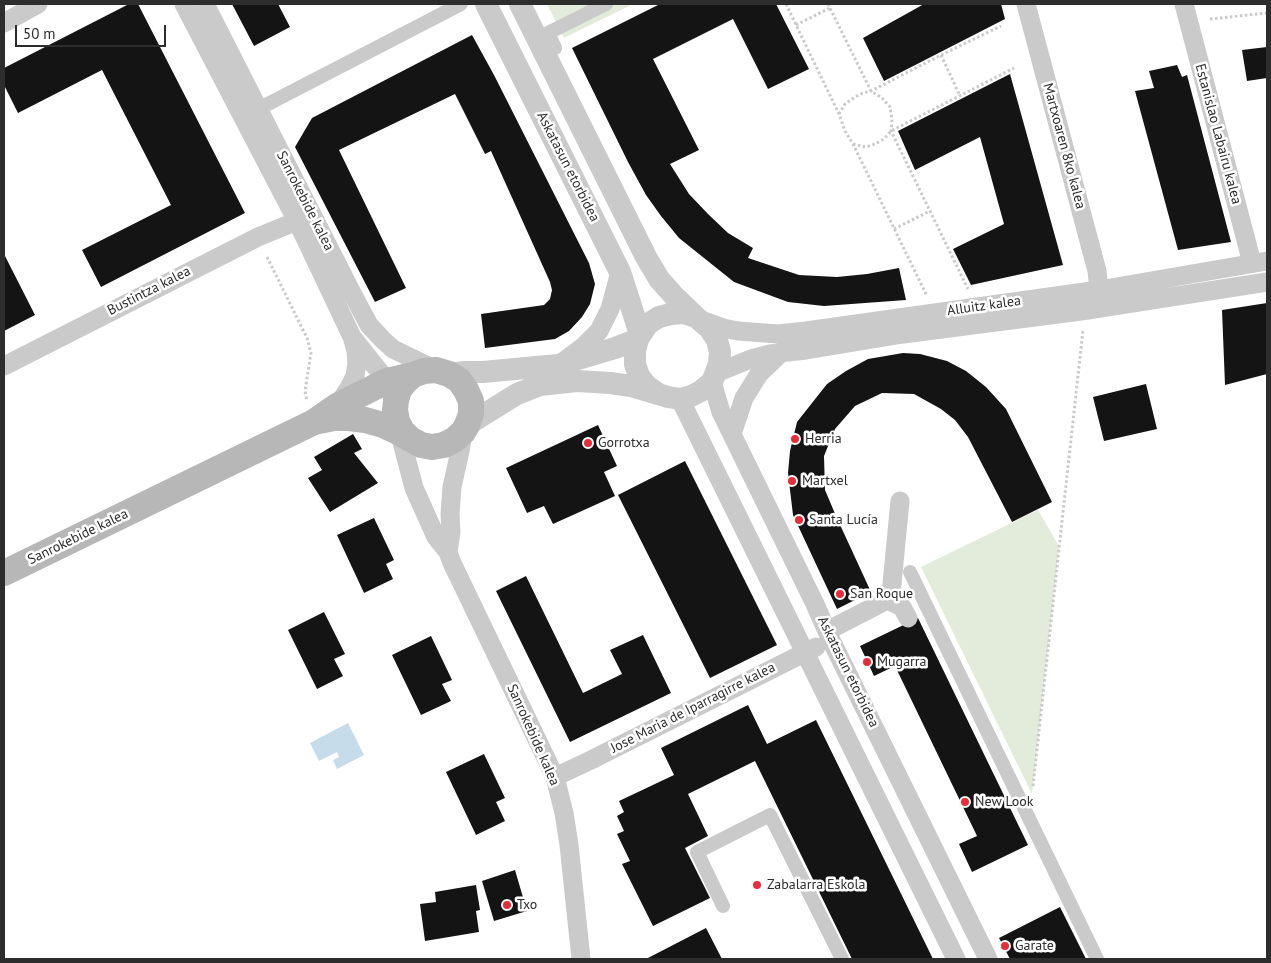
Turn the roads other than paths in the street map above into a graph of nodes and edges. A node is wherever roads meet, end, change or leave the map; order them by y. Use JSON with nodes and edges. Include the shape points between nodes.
{"nodes":[{"id":1,"x":38,"y":4,"type":"edge"},
{"id":2,"x":184,"y":4,"type":"edge"},
{"id":3,"x":205,"y":4,"type":"edge"},
{"id":4,"x":461,"y":4,"type":"edge"},
{"id":5,"x":486,"y":4,"type":"edge"},
{"id":6,"x":520,"y":4,"type":"edge"},
{"id":7,"x":606,"y":4,"type":"edge"},
{"id":8,"x":1026,"y":4,"type":"edge"},
{"id":9,"x":1184,"y":4,"type":"edge"},
{"id":10,"x":4,"y":23,"type":"edge"},
{"id":11,"x":555,"y":48,"type":"dead end"},
{"id":12,"x":266,"y":106,"type":"dead end"},
{"id":13,"x":297,"y":221,"type":"junction"},
{"id":14,"x":1260,"y":262,"type":"edge"},
{"id":15,"x":620,"y":272,"type":"junction"},
{"id":16,"x":1267,"y":282,"type":"edge"},
{"id":17,"x":1099,"y":290,"type":"junction"},
{"id":18,"x":698,"y":319,"type":"junction"},
{"id":19,"x":352,"y":337,"type":"junction"},
{"id":20,"x":639,"y":337,"type":"junction"},
{"id":21,"x":781,"y":353,"type":"junction"},
{"id":22,"x":558,"y":365,"type":"junction"},
{"id":23,"x":4,"y":366,"type":"edge"},
{"id":24,"x":433,"y":373,"type":"junction"},
{"id":25,"x":714,"y":378,"type":"junction"},
{"id":26,"x":387,"y":381,"type":"junction"},
{"id":27,"x":657,"y":393,"type":"junction"},
{"id":28,"x":680,"y":398,"type":"junction"},
{"id":29,"x":337,"y":406,"type":"junction"},
{"id":30,"x":310,"y":412,"type":"junction"},
{"id":31,"x":400,"y":425,"type":"junction"},
{"id":32,"x":465,"y":429,"type":"junction"},
{"id":33,"x":732,"y":434,"type":"junction"},
{"id":34,"x":900,"y":501,"type":"dead end"},
{"id":35,"x":448,"y":552,"type":"junction"},
{"id":36,"x":910,"y":572,"type":"dead end"},
{"id":37,"x":4,"y":573,"type":"edge"},
{"id":38,"x":887,"y":600,"type":"junction"},
{"id":39,"x":908,"y":618,"type":"dead end"},
{"id":40,"x":829,"y":635,"type":"junction"},
{"id":41,"x":805,"y":652,"type":"junction"},
{"id":42,"x":555,"y":777,"type":"junction"},
{"id":43,"x":723,"y":906,"type":"dead end"},
{"id":44,"x":581,"y":959,"type":"edge"},
{"id":45,"x":842,"y":959,"type":"edge"},
{"id":46,"x":956,"y":959,"type":"edge"},
{"id":47,"x":988,"y":959,"type":"edge"},
{"id":48,"x":1097,"y":959,"type":"edge"}],
"edges":[{"from":1,"to":10,"type":"street"},
{"from":2,"to":13,"type":"street","name":"Sanrokebide kalea"},
{"from":3,"to":24,"type":"street","name":"Sanrokebide kalea","via":[[369,324],[393,349]]},
{"from":4,"to":12,"type":"street"},
{"from":5,"to":15,"type":"street","name":"Askatasun etorbidea"},
{"from":6,"to":18,"type":"street","name":"Askatasun etorbidea","via":[[646,257],[659,279]]},
{"from":7,"to":11,"type":"street","via":[[548,33]]},
{"from":8,"to":17,"type":"street","name":"Martxoaren 8ko kalea","via":[[1097,271]]},
{"from":9,"to":14,"type":"street","name":"Estanislao Labairu kalea"},
{"from":13,"to":19,"type":"street","name":"Sanrokebide kalea"},
{"from":13,"to":23,"type":"street","name":"Bustintza kalea","via":[[250,240]]},
{"from":14,"to":17,"type":"street","name":"Alluitz kalea"},
{"from":15,"to":20,"type":"street","name":"Askatasun etorbidea"},
{"from":15,"to":22,"type":"street","via":[[610,309],[599,331]]},
{"from":16,"to":21,"type":"street","name":"Alluitz kalea"},
{"from":17,"to":18,"type":"street","name":"Alluitz kalea","via":[[778,334],[738,331]]},
{"from":18,"to":20,"type":"street","via":[[684,314],[665,315],[648,324]]},
{"from":18,"to":25,"type":"street","via":[[717,340],[720,352]]},
{"from":19,"to":26,"type":"street","name":"Sanrokebide kalea"},
{"from":19,"to":29,"type":"street","via":[[357,363],[355,376]]},
{"from":20,"to":22,"type":"street","via":[[615,348]]},
{"from":20,"to":27,"type":"street","via":[[635,364],[639,376]]},
{"from":21,"to":25,"type":"street","name":"Alluitz kalea","via":[[751,359]]},
{"from":21,"to":33,"type":"street","via":[[759,374],[744,398]]},
{"from":22,"to":24,"type":"street"},
{"from":24,"to":26,"type":"main road"},
{"from":24,"to":31,"type":"main road","via":[[405,382],[399,390],[396,400]]},
{"from":24,"to":32,"type":"main road","via":[[459,380],[466,390],[471,414]]},
{"from":25,"to":28,"type":"street","via":[[701,392]]},
{"from":25,"to":33,"type":"street","name":"Askatasun etorbidea","via":[[722,412]]},
{"from":26,"to":29,"type":"main road"},
{"from":26,"to":31,"type":"street"},
{"from":27,"to":28,"type":"street"},
{"from":27,"to":32,"type":"street","via":[[602,382],[540,385],[517,394]]},
{"from":28,"to":41,"type":"street"},
{"from":29,"to":30,"type":"main road"},
{"from":30,"to":31,"type":"main road","via":[[365,420],[383,426]]},
{"from":30,"to":37,"type":"main road","name":"Sanrokebide kalea"},
{"from":31,"to":32,"type":"main road","via":[[420,445],[432,447],[454,440]]},
{"from":31,"to":35,"type":"street","via":[[414,488],[436,537]]},
{"from":32,"to":35,"type":"street","via":[[452,487]]},
{"from":33,"to":40,"type":"street","name":"Askatasun etorbidea"},
{"from":34,"to":38,"type":"street","via":[[891,594]]},
{"from":35,"to":42,"type":"street","name":"Sanrokebide kalea"},
{"from":36,"to":48,"type":"street"},
{"from":38,"to":39,"type":"street","via":[[902,607]]},
{"from":38,"to":40,"type":"street","name":"Jose Maria de Iparragirre kalea"},
{"from":40,"to":41,"type":"street","name":"Jose Maria de Iparragirre kalea"},
{"from":40,"to":47,"type":"street","name":"Askatasun etorbidea"},
{"from":41,"to":42,"type":"street","name":"Jose Maria de Iparragirre kalea"},
{"from":41,"to":46,"type":"street"},
{"from":42,"to":44,"type":"street","name":"Sanrokebide kalea","via":[[570,845]]},
{"from":43,"to":45,"type":"street","via":[[697,852],[770,815]]}]}
